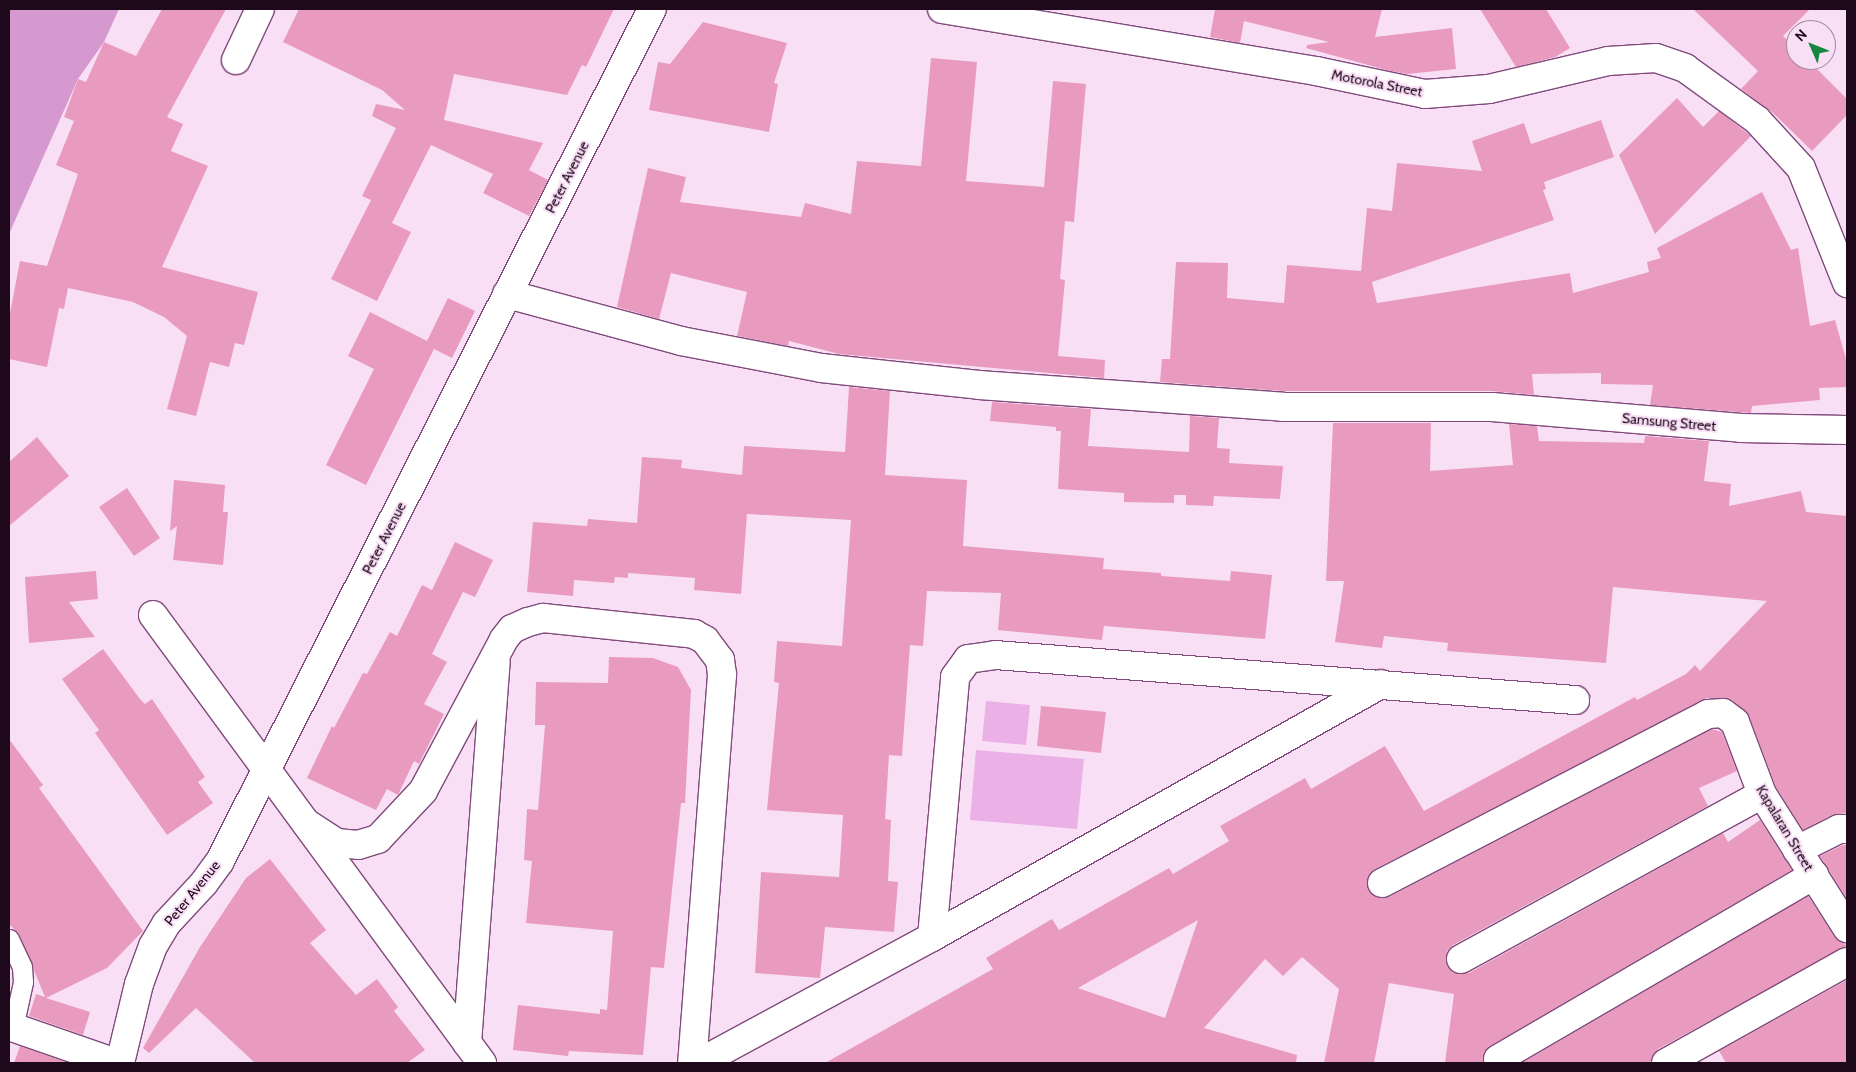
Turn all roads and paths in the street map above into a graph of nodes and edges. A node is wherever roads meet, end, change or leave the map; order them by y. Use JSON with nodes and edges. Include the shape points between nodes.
{"nodes":[{"id":1,"x":260,"y":9,"type":"edge"},
{"id":2,"x":652,"y":9,"type":"edge"},
{"id":3,"x":942,"y":9,"type":"edge"},
{"id":4,"x":236,"y":60,"type":"dead end"},
{"id":5,"x":1847,"y":283,"type":"edge"},
{"id":6,"x":507,"y":294,"type":"junction"},
{"id":7,"x":1847,"y":430,"type":"edge"},
{"id":8,"x":153,"y":615,"type":"dead end"},
{"id":9,"x":497,"y":651,"type":"junction"},
{"id":10,"x":1380,"y":684,"type":"junction"},
{"id":11,"x":1574,"y":700,"type":"dead end"},
{"id":12,"x":266,"y":769,"type":"junction"},
{"id":13,"x":1762,"y":794,"type":"junction"},
{"id":14,"x":306,"y":823,"type":"junction"},
{"id":15,"x":1847,"y":829,"type":"edge"},
{"id":16,"x":1797,"y":850,"type":"junction"},
{"id":17,"x":1814,"y":875,"type":"junction"},
{"id":18,"x":1382,"y":882,"type":"dead end"},
{"id":19,"x":1847,"y":928,"type":"edge"},
{"id":20,"x":932,"y":937,"type":"junction"},
{"id":21,"x":9,"y":939,"type":"edge"},
{"id":22,"x":1461,"y":959,"type":"dead end"},
{"id":23,"x":1847,"y":962,"type":"edge"},
{"id":24,"x":11,"y":1027,"type":"edge"},
{"id":25,"x":475,"y":1053,"type":"edge"},
{"id":26,"x":1498,"y":1059,"type":"dead end"},
{"id":27,"x":118,"y":1063,"type":"edge"},
{"id":28,"x":692,"y":1063,"type":"edge"},
{"id":29,"x":699,"y":1063,"type":"edge"},
{"id":30,"x":1666,"y":1063,"type":"edge"}],
"edges":[{"from":1,"to":4,"type":"street"},
{"from":2,"to":6,"type":"street","name":"Peter Avenue"},
{"from":3,"to":5,"type":"street","name":"Motorola Street","via":[[1316,71],[1425,94],[1490,89],[1608,61],[1656,58],[1685,68],[1758,120],[1801,168]]},
{"from":6,"to":7,"type":"street","name":"Samsung Street","via":[[681,341],[821,368],[979,386],[1283,407],[1492,407],[1741,428]]},
{"from":6,"to":12,"type":"street","name":"Peter Avenue"},
{"from":8,"to":12,"type":"street"},
{"from":9,"to":14,"type":"street","via":[[423,791],[378,839],[358,845],[337,843]]},
{"from":9,"to":25,"type":"street"},
{"from":9,"to":28,"type":"street","via":[[512,629],[544,618],[694,634],[705,640],[720,660],[722,675]]},
{"from":10,"to":11,"type":"street"},
{"from":10,"to":20,"type":"street"},
{"from":10,"to":20,"type":"street","via":[[995,654],[968,659],[955,677]]},
{"from":12,"to":14,"type":"street"},
{"from":12,"to":27,"type":"street","name":"Peter Avenue","via":[[220,860],[204,883],[166,924],[153,946],[139,984]]},
{"from":13,"to":16,"type":"street","name":"Kapalaran Street"},
{"from":13,"to":18,"type":"street","name":"Kapalaran Street","via":[[1735,722],[1723,713],[1708,714]]},
{"from":13,"to":22,"type":"street"},
{"from":14,"to":25,"type":"street"},
{"from":15,"to":16,"type":"street","via":[[1839,828]]},
{"from":16,"to":17,"type":"street","name":"Kapalaran Street"},
{"from":17,"to":19,"type":"street","name":"Kapalaran Street"},
{"from":17,"to":26,"type":"street"},
{"from":20,"to":29,"type":"street"},
{"from":21,"to":24,"type":"lane","via":[[22,967],[23,982]]},
{"from":23,"to":30,"type":"street"},
{"from":24,"to":27,"type":"street"}]}
